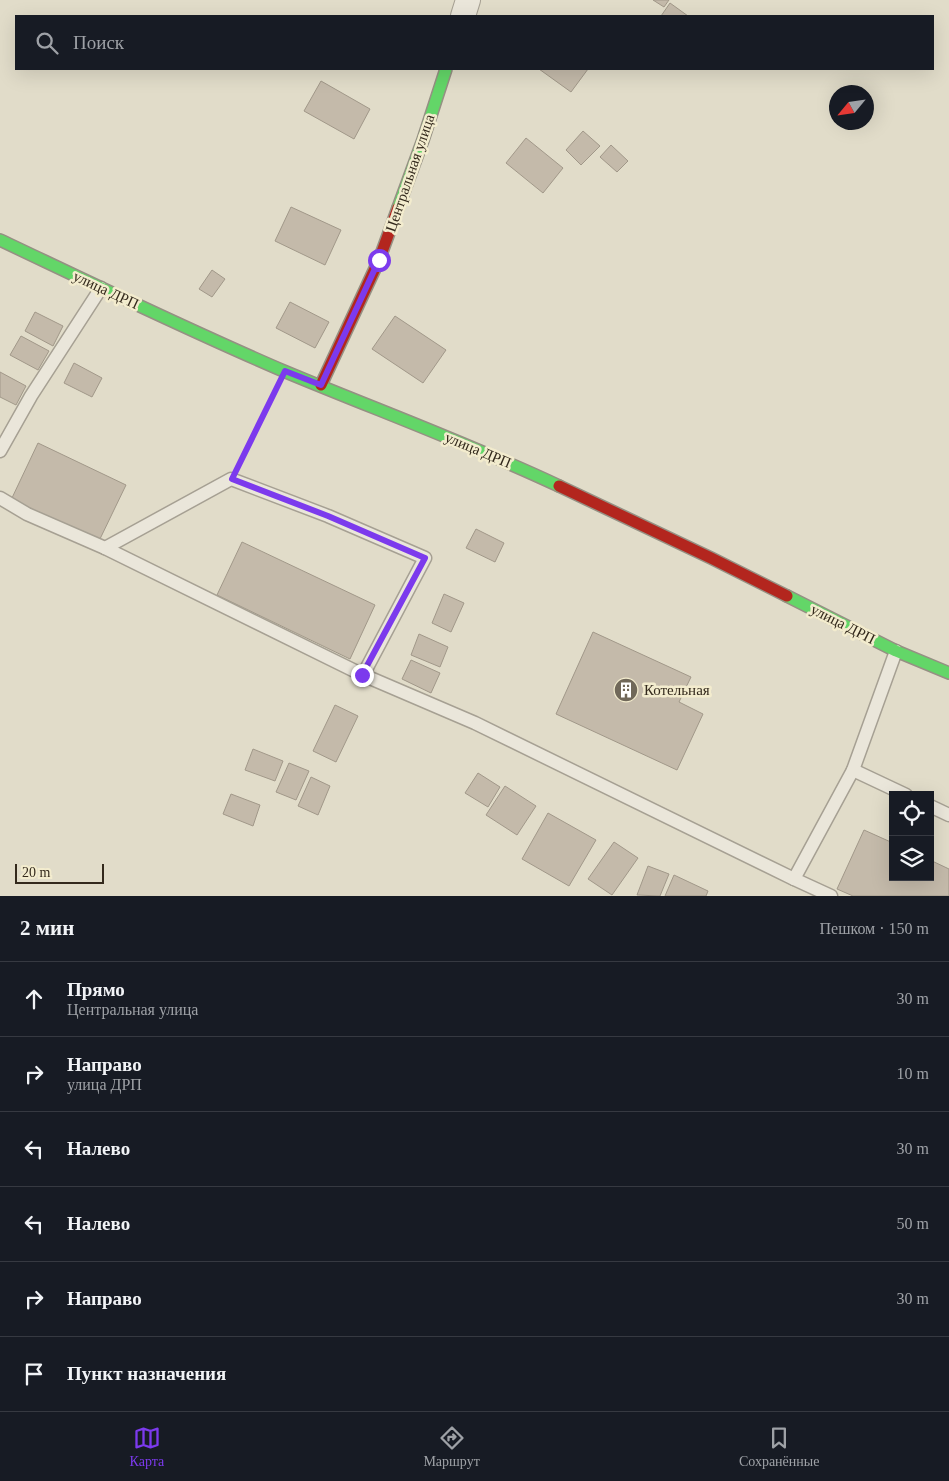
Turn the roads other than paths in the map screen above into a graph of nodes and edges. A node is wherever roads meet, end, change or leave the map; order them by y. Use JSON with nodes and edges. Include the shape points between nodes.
{"nodes":[{"id":1,"x":468,"y":0,"type":"edge"},
{"id":2,"x":463,"y":15,"type":"edge"},
{"id":3,"x":446,"y":70,"type":"edge"},
{"id":4,"x":0,"y":240,"type":"edge"},
{"id":5,"x":100,"y":288,"type":"junction"},
{"id":6,"x":321,"y":385,"type":"junction"},
{"id":7,"x":0,"y":450,"type":"edge"},
{"id":8,"x":0,"y":498,"type":"edge"},
{"id":9,"x":106,"y":548,"type":"junction"},
{"id":10,"x":896,"y":651,"type":"junction"},
{"id":11,"x":949,"y":673,"type":"edge"},
{"id":12,"x":362,"y":675,"type":"junction"},
{"id":13,"x":853,"y":770,"type":"junction"},
{"id":14,"x":898,"y":791,"type":"edge"},
{"id":15,"x":934,"y":808,"type":"edge"},
{"id":16,"x":949,"y":815,"type":"edge"},
{"id":17,"x":794,"y":879,"type":"junction"},
{"id":18,"x":831,"y":896,"type":"edge"}],
"edges":[{"from":1,"to":2,"type":"street"},
{"from":3,"to":6,"type":"street","name":"Центральная улица","via":[[379,260]]},
{"from":4,"to":5,"type":"street","name":"улица ДРП"},
{"from":5,"to":6,"type":"street","name":"улица ДРП"},
{"from":5,"to":7,"type":"lane"},
{"from":6,"to":10,"type":"street","name":"улица ДРП","via":[[518,467],[711,558]]},
{"from":8,"to":9,"type":"lane","via":[[28,514]]},
{"from":9,"to":12,"type":"lane"},
{"from":9,"to":12,"type":"lane","via":[[232,479],[425,558]]},
{"from":10,"to":11,"type":"street","name":"улица ДРП"},
{"from":10,"to":13,"type":"lane"},
{"from":12,"to":17,"type":"lane","via":[[475,723]]},
{"from":13,"to":14,"type":"lane"},
{"from":13,"to":17,"type":"lane"},
{"from":15,"to":16,"type":"lane"},
{"from":17,"to":18,"type":"lane"}]}
